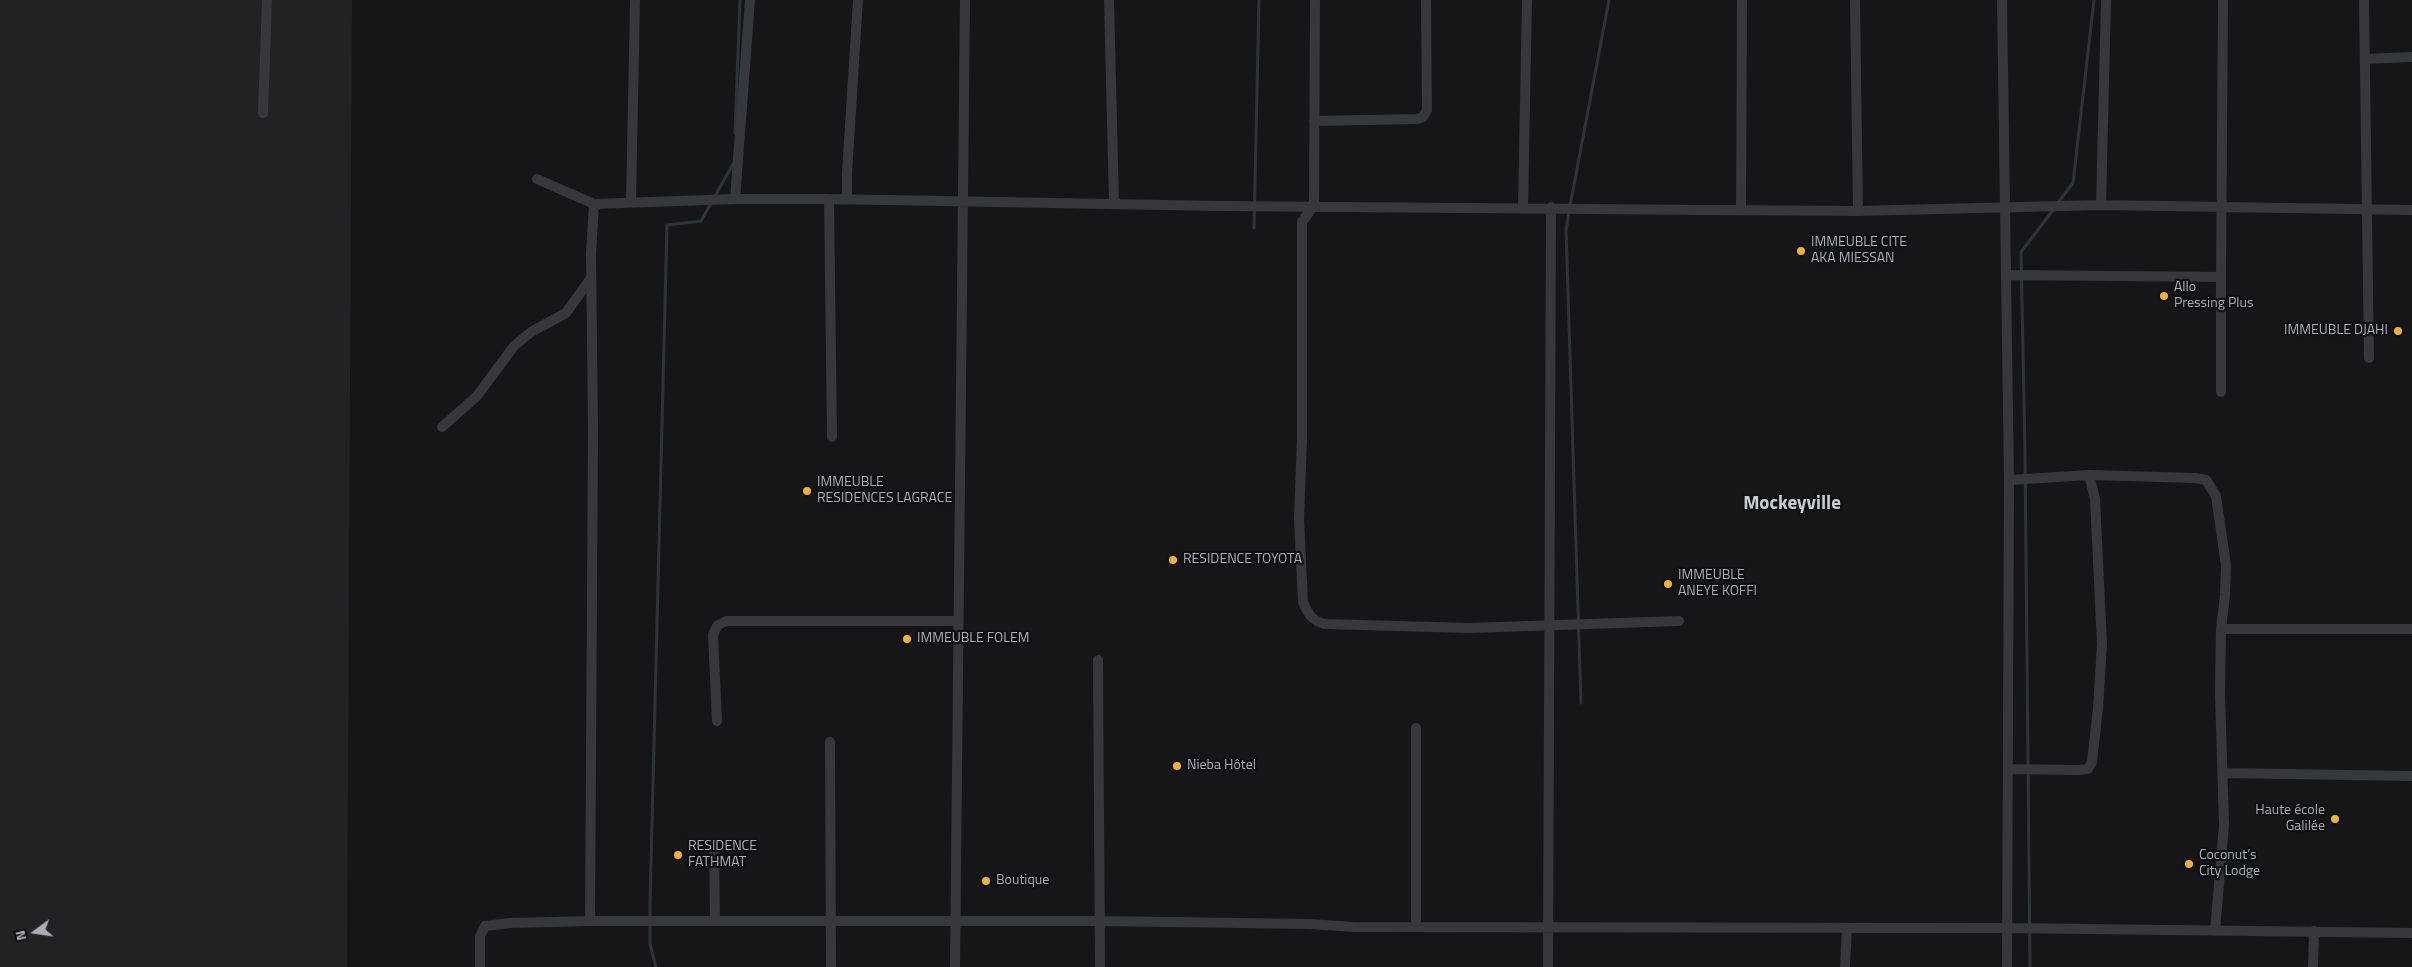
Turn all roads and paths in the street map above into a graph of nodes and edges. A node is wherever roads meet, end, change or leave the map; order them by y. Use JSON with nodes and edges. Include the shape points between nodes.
{"nodes":[{"id":1,"x":266,"y":0,"type":"edge"},
{"id":2,"x":635,"y":0,"type":"edge"},
{"id":3,"x":750,"y":0,"type":"edge"},
{"id":4,"x":858,"y":0,"type":"edge"},
{"id":5,"x":965,"y":0,"type":"edge"},
{"id":6,"x":1109,"y":0,"type":"edge"},
{"id":7,"x":1315,"y":0,"type":"edge"},
{"id":8,"x":1426,"y":0,"type":"edge"},
{"id":9,"x":1527,"y":0,"type":"edge"},
{"id":10,"x":1742,"y":0,"type":"edge"},
{"id":11,"x":1855,"y":0,"type":"edge"},
{"id":12,"x":2002,"y":0,"type":"edge"},
{"id":13,"x":2106,"y":0,"type":"edge"},
{"id":14,"x":2223,"y":0,"type":"edge"},
{"id":15,"x":2364,"y":0,"type":"edge"},
{"id":16,"x":2412,"y":57,"type":"edge"},
{"id":17,"x":2365,"y":59,"type":"junction"},
{"id":18,"x":262,"y":113,"type":"dead end"},
{"id":19,"x":1314,"y":121,"type":"junction"},
{"id":20,"x":537,"y":179,"type":"dead end"},
{"id":21,"x":735,"y":199,"type":"junction"},
{"id":22,"x":829,"y":199,"type":"junction"},
{"id":23,"x":847,"y":199,"type":"junction"},
{"id":24,"x":631,"y":202,"type":"junction"},
{"id":25,"x":964,"y":202,"type":"junction"},
{"id":26,"x":1114,"y":203,"type":"junction"},
{"id":27,"x":594,"y":204,"type":"junction"},
{"id":28,"x":1314,"y":205,"type":"junction"},
{"id":29,"x":2101,"y":205,"type":"junction"},
{"id":30,"x":1523,"y":207,"type":"junction"},
{"id":31,"x":1551,"y":208,"type":"junction"},
{"id":32,"x":2003,"y":208,"type":"junction"},
{"id":33,"x":2223,"y":208,"type":"junction"},
{"id":34,"x":2368,"y":209,"type":"junction"},
{"id":35,"x":1741,"y":210,"type":"junction"},
{"id":36,"x":2412,"y":210,"type":"edge"},
{"id":37,"x":1858,"y":211,"type":"junction"},
{"id":38,"x":2007,"y":275,"type":"junction"},
{"id":39,"x":2221,"y":277,"type":"junction"},
{"id":40,"x":591,"y":278,"type":"junction"},
{"id":41,"x":2369,"y":358,"type":"dead end"},
{"id":42,"x":2221,"y":392,"type":"dead end"},
{"id":43,"x":442,"y":427,"type":"dead end"},
{"id":44,"x":832,"y":437,"type":"dead end"},
{"id":45,"x":2089,"y":475,"type":"junction"},
{"id":46,"x":2009,"y":480,"type":"junction"},
{"id":47,"x":957,"y":621,"type":"junction"},
{"id":48,"x":1679,"y":621,"type":"dead end"},
{"id":49,"x":1549,"y":627,"type":"junction"},
{"id":50,"x":2221,"y":629,"type":"junction"},
{"id":51,"x":2412,"y":629,"type":"edge"},
{"id":52,"x":1098,"y":660,"type":"dead end"},
{"id":53,"x":717,"y":721,"type":"dead end"},
{"id":54,"x":1416,"y":728,"type":"dead end"},
{"id":55,"x":830,"y":742,"type":"dead end"},
{"id":56,"x":2008,"y":769,"type":"junction"},
{"id":57,"x":2223,"y":773,"type":"junction"},
{"id":58,"x":2412,"y":776,"type":"edge"},
{"id":59,"x":714,"y":843,"type":"dead end"},
{"id":60,"x":590,"y":921,"type":"junction"},
{"id":61,"x":715,"y":921,"type":"junction"},
{"id":62,"x":831,"y":921,"type":"junction"},
{"id":63,"x":1099,"y":921,"type":"junction"},
{"id":64,"x":956,"y":922,"type":"junction"},
{"id":65,"x":1416,"y":925,"type":"junction"},
{"id":66,"x":1548,"y":927,"type":"junction"},
{"id":67,"x":1847,"y":928,"type":"junction"},
{"id":68,"x":2007,"y":928,"type":"junction"},
{"id":69,"x":2214,"y":931,"type":"junction"},
{"id":70,"x":2314,"y":931,"type":"junction"},
{"id":71,"x":2412,"y":933,"type":"edge"},
{"id":72,"x":480,"y":967,"type":"edge"},
{"id":73,"x":831,"y":967,"type":"edge"},
{"id":74,"x":955,"y":967,"type":"edge"},
{"id":75,"x":1100,"y":967,"type":"edge"},
{"id":76,"x":1548,"y":967,"type":"edge"},
{"id":77,"x":1845,"y":967,"type":"edge"},
{"id":78,"x":2007,"y":967,"type":"edge"},
{"id":79,"x":2313,"y":967,"type":"edge"}],
"edges":[{"from":1,"to":18,"type":"street"},
{"from":2,"to":24,"type":"street"},
{"from":3,"to":21,"type":"street"},
{"from":4,"to":23,"type":"street"},
{"from":5,"to":25,"type":"street"},
{"from":6,"to":26,"type":"street"},
{"from":7,"to":19,"type":"street"},
{"from":8,"to":19,"type":"street","via":[[1427,110],[1423,117]]},
{"from":9,"to":30,"type":"street"},
{"from":10,"to":35,"type":"street"},
{"from":11,"to":37,"type":"street"},
{"from":12,"to":32,"type":"street"},
{"from":13,"to":29,"type":"street"},
{"from":14,"to":33,"type":"street"},
{"from":15,"to":17,"type":"street"},
{"from":16,"to":17,"type":"street"},
{"from":17,"to":34,"type":"street"},
{"from":19,"to":28,"type":"street"},
{"from":20,"to":27,"type":"street"},
{"from":21,"to":22,"type":"street"},
{"from":21,"to":24,"type":"street"},
{"from":22,"to":23,"type":"street"},
{"from":22,"to":44,"type":"street"},
{"from":23,"to":25,"type":"street"},
{"from":24,"to":27,"type":"street"},
{"from":25,"to":26,"type":"street"},
{"from":25,"to":47,"type":"street"},
{"from":26,"to":28,"type":"street"},
{"from":27,"to":40,"type":"street"},
{"from":28,"to":30,"type":"street"},
{"from":28,"to":49,"type":"street","via":[[1302,222],[1299,519],[1303,602],[1308,614],[1324,624]]},
{"from":29,"to":32,"type":"street"},
{"from":29,"to":33,"type":"street"},
{"from":30,"to":31,"type":"street"},
{"from":31,"to":35,"type":"street"},
{"from":31,"to":49,"type":"street"},
{"from":32,"to":37,"type":"street"},
{"from":32,"to":38,"type":"street"},
{"from":33,"to":34,"type":"street"},
{"from":33,"to":39,"type":"street"},
{"from":34,"to":36,"type":"street"},
{"from":34,"to":41,"type":"street"},
{"from":35,"to":37,"type":"street"},
{"from":38,"to":39,"type":"street"},
{"from":38,"to":46,"type":"street"},
{"from":39,"to":42,"type":"street"},
{"from":40,"to":43,"type":"street","via":[[566,312],[514,346],[477,396]]},
{"from":40,"to":60,"type":"street","via":[[593,632]]},
{"from":45,"to":46,"type":"street"},
{"from":45,"to":50,"type":"street","via":[[2195,478],[2206,480],[2212,487],[2221,520],[2226,565]]},
{"from":45,"to":56,"type":"street","via":[[2095,499],[2102,644],[2092,762],[2088,769],[2078,770]]},
{"from":46,"to":56,"type":"street"},
{"from":47,"to":53,"type":"street","via":[[726,621],[717,626],[713,636]]},
{"from":47,"to":64,"type":"street"},
{"from":48,"to":49,"type":"street"},
{"from":49,"to":66,"type":"street"},
{"from":50,"to":51,"type":"street"},
{"from":50,"to":57,"type":"street"},
{"from":52,"to":63,"type":"street"},
{"from":54,"to":65,"type":"street"},
{"from":55,"to":62,"type":"street"},
{"from":56,"to":68,"type":"street"},
{"from":57,"to":58,"type":"street"},
{"from":57,"to":69,"type":"street","via":[[2224,825]]},
{"from":59,"to":61,"type":"street"},
{"from":60,"to":61,"type":"street"},
{"from":60,"to":72,"type":"street","via":[[485,926],[480,936]]},
{"from":61,"to":62,"type":"street"},
{"from":62,"to":64,"type":"street"},
{"from":62,"to":73,"type":"street"},
{"from":63,"to":64,"type":"street"},
{"from":63,"to":65,"type":"street","via":[[1353,927]]},
{"from":63,"to":75,"type":"street"},
{"from":64,"to":74,"type":"street"},
{"from":65,"to":66,"type":"street"},
{"from":66,"to":67,"type":"street"},
{"from":66,"to":76,"type":"street"},
{"from":67,"to":68,"type":"street"},
{"from":67,"to":77,"type":"street"},
{"from":68,"to":69,"type":"street"},
{"from":68,"to":78,"type":"street"},
{"from":69,"to":70,"type":"street"},
{"from":70,"to":71,"type":"street"},
{"from":70,"to":79,"type":"street"}]}
